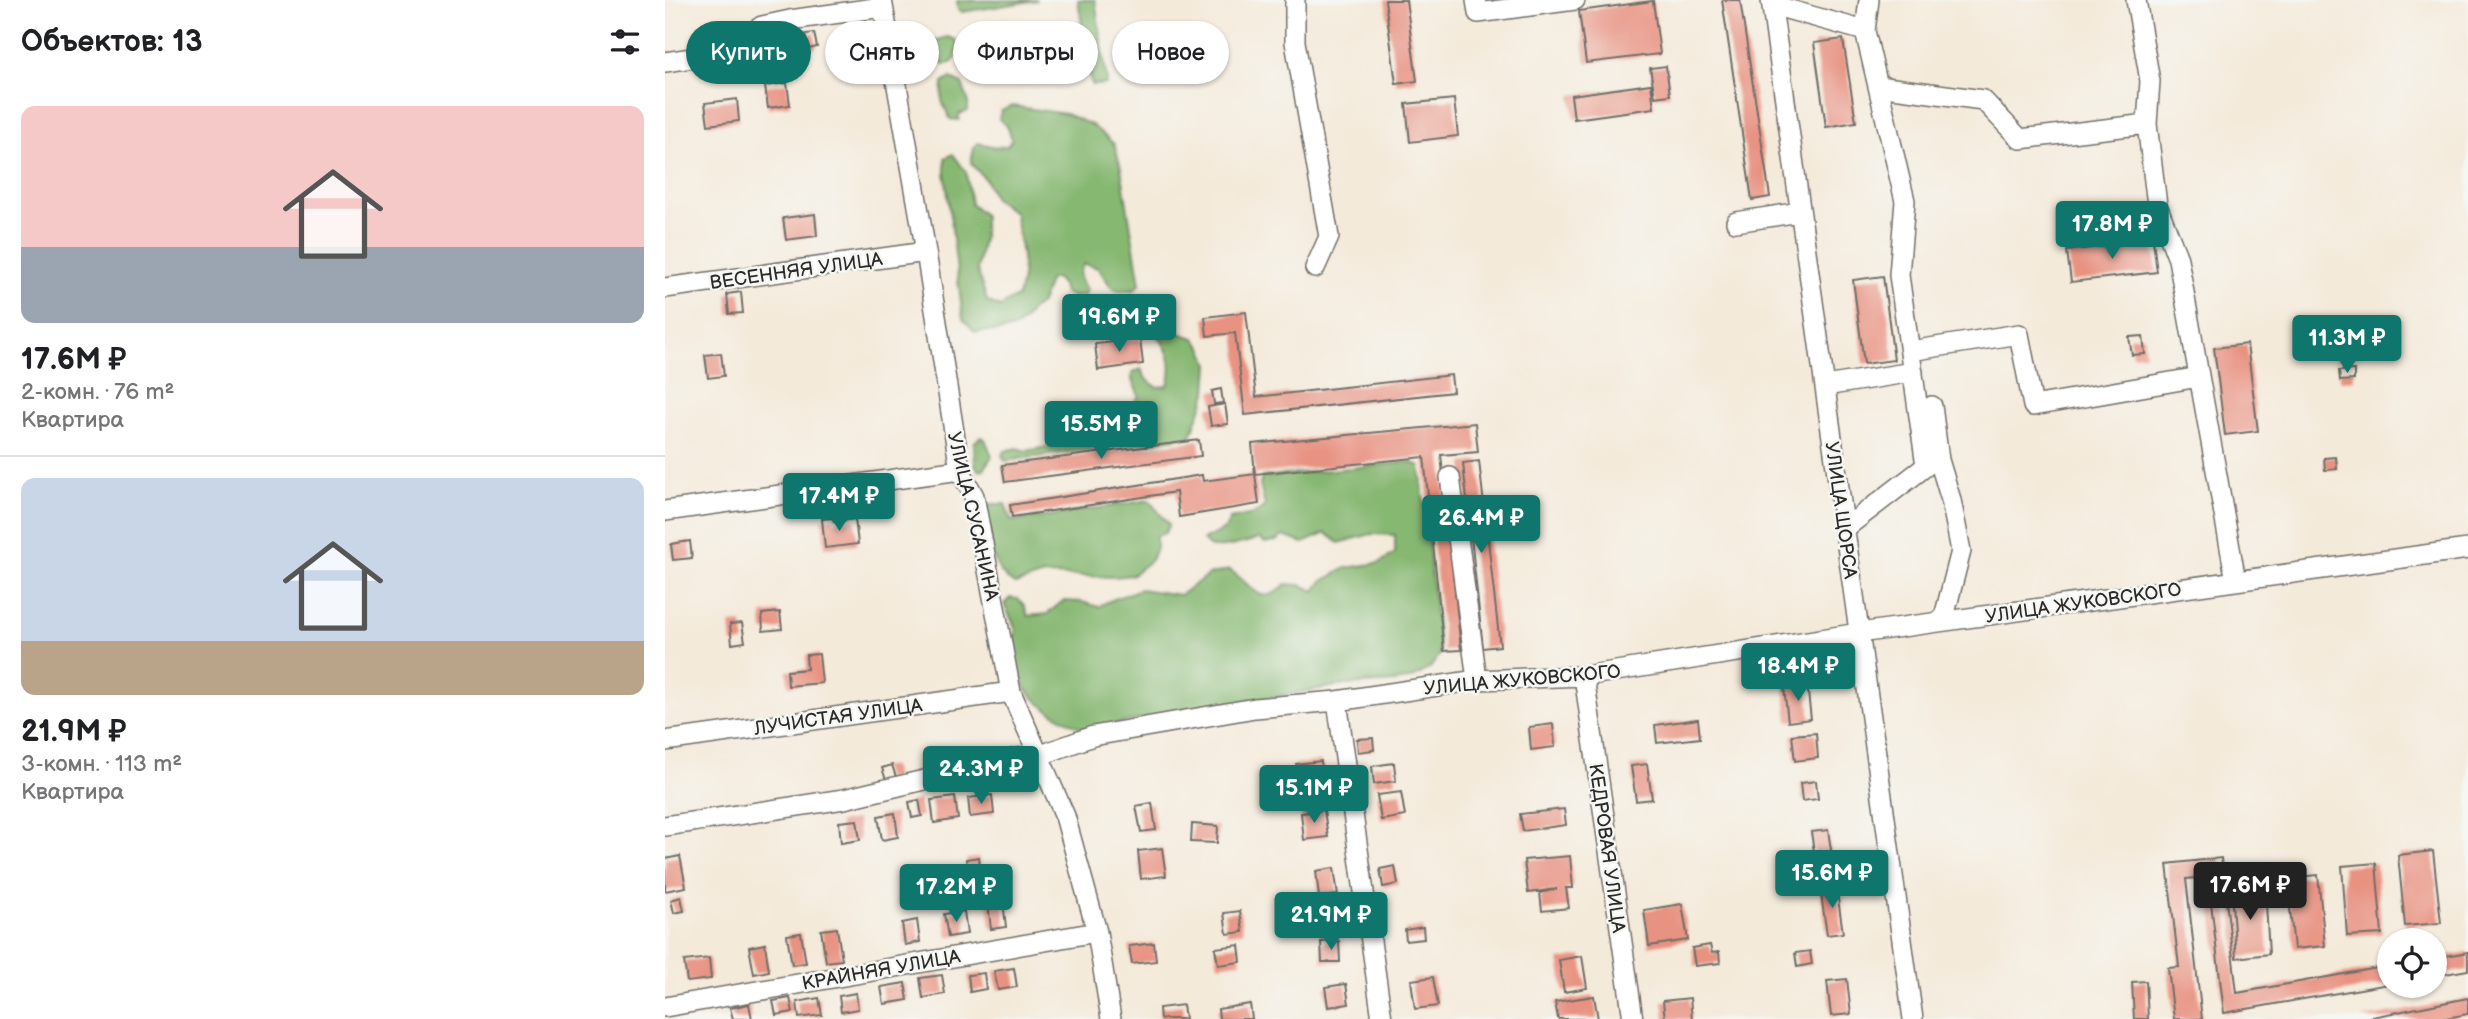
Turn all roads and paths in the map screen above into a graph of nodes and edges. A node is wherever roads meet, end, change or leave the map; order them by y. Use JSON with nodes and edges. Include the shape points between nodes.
{"nodes":[{"id":1,"x":1295,"y":0,"type":"edge"},
{"id":2,"x":1476,"y":0,"type":"edge"},
{"id":3,"x":1575,"y":0,"type":"edge"},
{"id":4,"x":1869,"y":0,"type":"edge"},
{"id":5,"x":2136,"y":0,"type":"edge"},
{"id":6,"x":882,"y":3,"type":"edge"},
{"id":7,"x":1771,"y":3,"type":"edge"},
{"id":8,"x":1865,"y":31,"type":"junction"},
{"id":9,"x":665,"y":62,"type":"edge"},
{"id":10,"x":1878,"y":86,"type":"junction"},
{"id":11,"x":2147,"y":124,"type":"junction"},
{"id":12,"x":1800,"y":212,"type":"junction"},
{"id":13,"x":1736,"y":222,"type":"dead end"},
{"id":14,"x":926,"y":252,"type":"junction"},
{"id":15,"x":1315,"y":268,"type":"dead end"},
{"id":16,"x":665,"y":288,"type":"edge"},
{"id":17,"x":1910,"y":351,"type":"junction"},
{"id":18,"x":1913,"y":372,"type":"junction"},
{"id":19,"x":2199,"y":377,"type":"junction"},
{"id":20,"x":1825,"y":386,"type":"junction"},
{"id":21,"x":1932,"y":406,"type":"dead end"},
{"id":22,"x":1931,"y":456,"type":"junction"},
{"id":23,"x":960,"y":470,"type":"junction"},
{"id":24,"x":1450,"y":477,"type":"dead end"},
{"id":25,"x":665,"y":511,"type":"edge"},
{"id":26,"x":1845,"y":529,"type":"junction"},
{"id":27,"x":2468,"y":550,"type":"edge"},
{"id":28,"x":2236,"y":581,"type":"junction"},
{"id":29,"x":1943,"y":621,"type":"junction"},
{"id":30,"x":1859,"y":632,"type":"junction"},
{"id":31,"x":1584,"y":676,"type":"junction"},
{"id":32,"x":1477,"y":680,"type":"junction"},
{"id":33,"x":1011,"y":692,"type":"junction"},
{"id":34,"x":1337,"y":701,"type":"junction"},
{"id":35,"x":665,"y":741,"type":"edge"},
{"id":36,"x":1038,"y":756,"type":"junction"},
{"id":37,"x":665,"y":827,"type":"edge"},
{"id":38,"x":1097,"y":932,"type":"junction"},
{"id":39,"x":665,"y":1007,"type":"edge"},
{"id":40,"x":1111,"y":1019,"type":"edge"},
{"id":41,"x":1382,"y":1019,"type":"edge"},
{"id":42,"x":1633,"y":1019,"type":"edge"},
{"id":43,"x":1913,"y":1019,"type":"edge"}],
"edges":[{"from":1,"to":15,"type":"street","via":[[1295,42],[1329,236]]},
{"from":2,"to":3,"type":"street","via":[[1478,13]]},
{"from":4,"to":8,"type":"street"},
{"from":5,"to":11,"type":"street","via":[[2150,81]]},
{"from":6,"to":9,"type":"street","via":[[762,26],[729,48]]},
{"from":6,"to":14,"type":"street","name":"УЛИЦА СУСАНИНА"},
{"from":7,"to":8,"type":"street"},
{"from":7,"to":12,"type":"street","name":"УЛИЦА ЩОРСА"},
{"from":8,"to":10,"type":"street"},
{"from":10,"to":11,"type":"street","via":[[1983,100],[2020,139]]},
{"from":10,"to":17,"type":"street","via":[[1905,201],[1899,275]]},
{"from":11,"to":19,"type":"street","via":[[2157,205],[2178,259]]},
{"from":12,"to":13,"type":"street"},
{"from":12,"to":20,"type":"street","name":"УЛИЦА ЩОРСА"},
{"from":14,"to":16,"type":"street","name":"ВЕСЕННЯЯ УЛИЦА"},
{"from":14,"to":23,"type":"street","name":"УЛИЦА СУСАНИНА"},
{"from":17,"to":18,"type":"street"},
{"from":17,"to":19,"type":"street","via":[[2019,334],[2033,406]]},
{"from":18,"to":20,"type":"street"},
{"from":18,"to":22,"type":"street"},
{"from":19,"to":28,"type":"street"},
{"from":20,"to":26,"type":"street","name":"УЛИЦА ЩОРСА"},
{"from":21,"to":22,"type":"street"},
{"from":22,"to":26,"type":"street","via":[[1926,466]]},
{"from":22,"to":29,"type":"street","via":[[1951,500],[1961,551]]},
{"from":23,"to":25,"type":"street"},
{"from":23,"to":33,"type":"street","name":"УЛИЦА СУСАНИНА","via":[[974,496]]},
{"from":24,"to":32,"type":"street"},
{"from":26,"to":30,"type":"street","name":"УЛИЦА ЩОРСА"},
{"from":27,"to":28,"type":"street","name":"УЛИЦА ЖУКОВСКОГО"},
{"from":28,"to":29,"type":"street","name":"УЛИЦА ЖУКОВСКОГО"},
{"from":29,"to":30,"type":"street","name":"УЛИЦА ЖУКОВСКОГО"},
{"from":30,"to":31,"type":"street","name":"УЛИЦА ЖУКОВСКОГО"},
{"from":30,"to":43,"type":"street","name":"УЛИЦА ЩОРСА"},
{"from":31,"to":32,"type":"street","name":"УЛИЦА ЖУКОВСКОГО"},
{"from":31,"to":42,"type":"street","name":"КЕДРОВАЯ УЛИЦА"},
{"from":32,"to":34,"type":"street","name":"УЛИЦА ЖУКОВСКОГО"},
{"from":33,"to":35,"type":"street","name":"ЛУЧИСТАЯ УЛИЦА"},
{"from":33,"to":36,"type":"street","name":"УЛИЦА СУСАНИНА"},
{"from":34,"to":36,"type":"street","name":"УЛИЦА ЖУКОВСКОГО","via":[[1255,708],[1093,736]]},
{"from":34,"to":41,"type":"street"},
{"from":36,"to":37,"type":"street","name":"УЛИЦА ЖУКОВСКОГО","via":[[844,799]]},
{"from":36,"to":38,"type":"street","name":"УЛИЦА СУСАНИНА","via":[[1065,816]]},
{"from":38,"to":39,"type":"street","name":"КРАЙНЯЯ УЛИЦА"},
{"from":38,"to":40,"type":"street","name":"УЛИЦА СУСАНИНА"}]}
